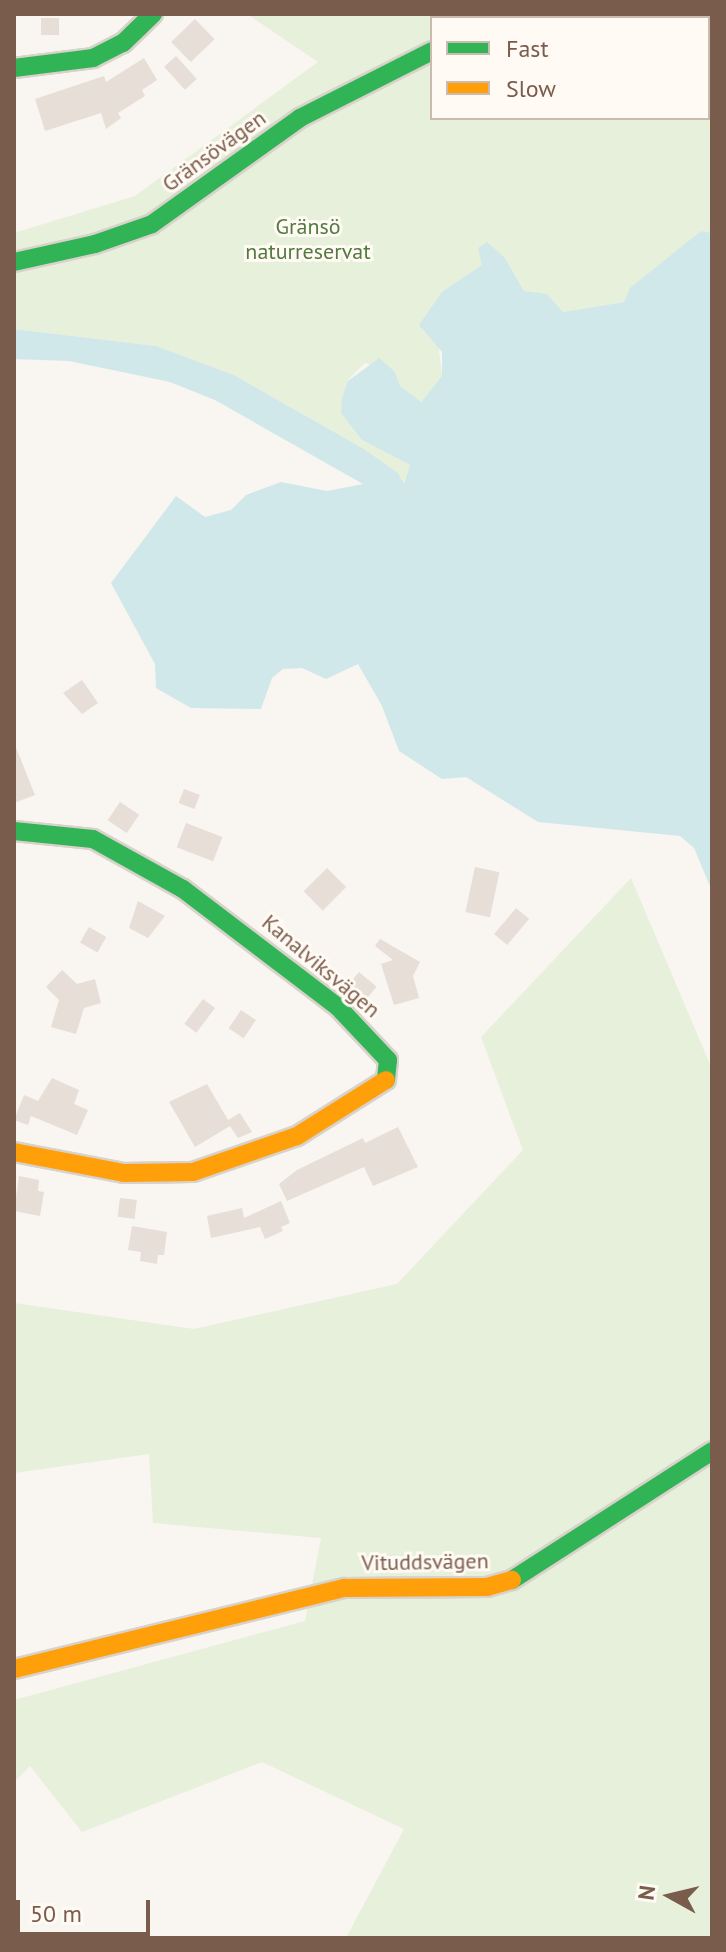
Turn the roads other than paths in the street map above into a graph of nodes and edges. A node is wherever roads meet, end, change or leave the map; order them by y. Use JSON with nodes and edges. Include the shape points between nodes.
{"nodes":[{"id":1,"x":153,"y":14,"type":"edge"},
{"id":2,"x":430,"y":52,"type":"edge"},
{"id":3,"x":14,"y":68,"type":"edge"},
{"id":4,"x":14,"y":262,"type":"edge"},
{"id":5,"x":14,"y":831,"type":"edge"},
{"id":6,"x":14,"y":1152,"type":"edge"},
{"id":7,"x":712,"y":1451,"type":"edge"},
{"id":8,"x":14,"y":1669,"type":"edge"}],
"edges":[{"from":1,"to":3,"type":"street","via":[[123,43],[93,58]]},
{"from":2,"to":4,"type":"street","name":"Gränsövägen","via":[[300,118],[152,224],[95,244]]},
{"from":5,"to":6,"type":"street","name":"Kanalviksvägen","via":[[93,839],[183,889],[338,1007],[388,1060],[390,1073],[382,1086],[297,1136],[193,1172],[124,1173]]},
{"from":7,"to":8,"type":"street","name":"Vituddsvägen","via":[[513,1580],[487,1587],[344,1588]]}]}
